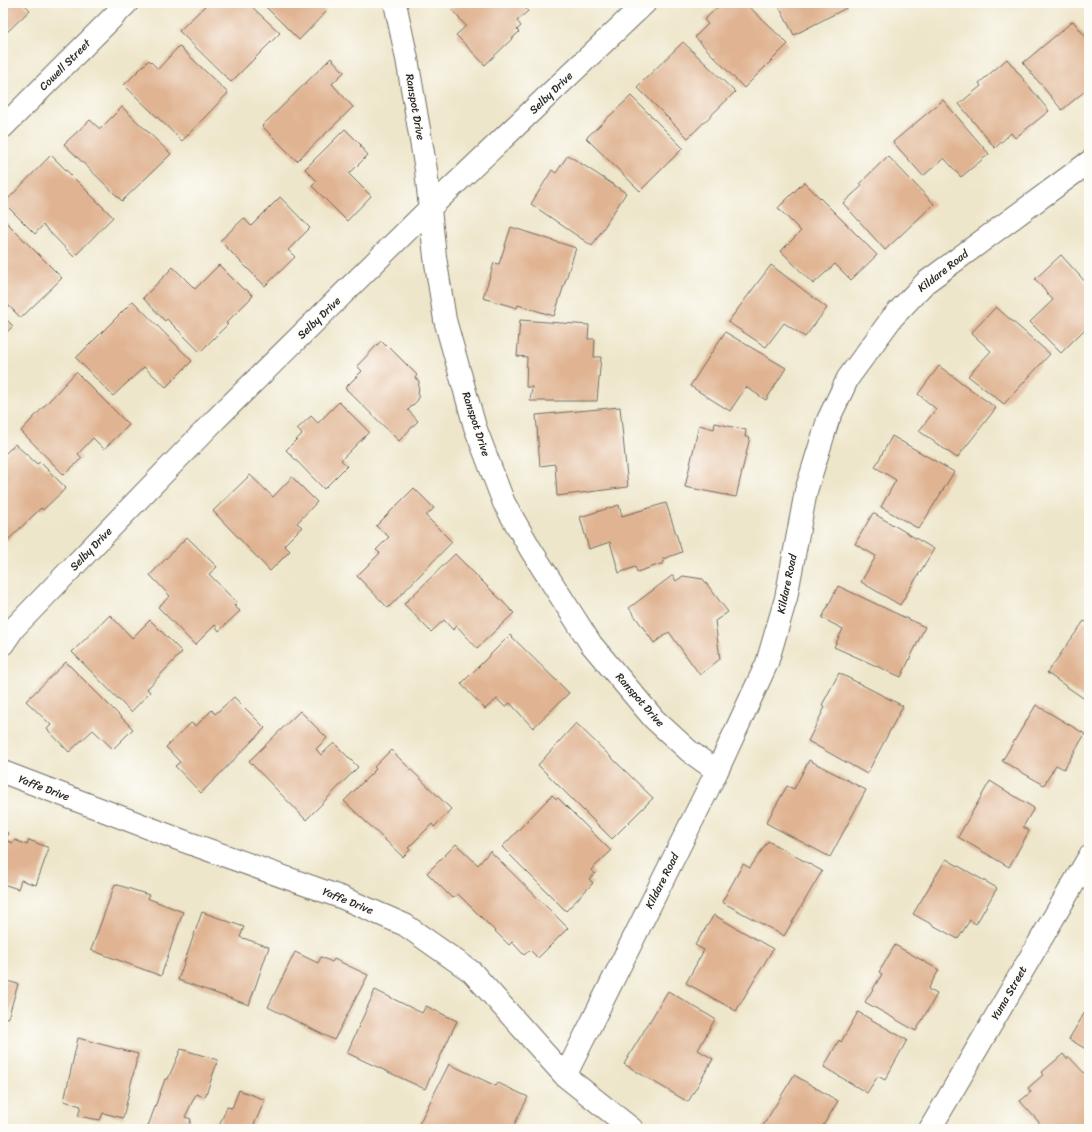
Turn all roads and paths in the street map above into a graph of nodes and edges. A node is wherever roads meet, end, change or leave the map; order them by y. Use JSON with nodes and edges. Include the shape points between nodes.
{"nodes":[{"id":1,"x":127,"y":3,"type":"edge"},
{"id":2,"x":396,"y":3,"type":"edge"},
{"id":3,"x":645,"y":3,"type":"edge"},
{"id":4,"x":3,"y":127,"type":"edge"},
{"id":5,"x":1089,"y":162,"type":"edge"},
{"id":6,"x":430,"y":208,"type":"junction"},
{"id":7,"x":3,"y":644,"type":"edge"},
{"id":8,"x":717,"y":771,"type":"junction"},
{"id":9,"x":3,"y":772,"type":"edge"},
{"id":10,"x":1089,"y":857,"type":"edge"},
{"id":11,"x":565,"y":1076,"type":"junction"},
{"id":12,"x":632,"y":1129,"type":"edge"},
{"id":13,"x":930,"y":1129,"type":"edge"}],
"edges":[{"from":1,"to":4,"type":"street","name":"Cowell Street"},
{"from":2,"to":6,"type":"street","name":"Ranspot Drive","via":[[408,59]]},
{"from":3,"to":6,"type":"street","name":"Selby Drive"},
{"from":5,"to":8,"type":"street","name":"Kildare Road","via":[[925,283],[892,318],[848,378],[828,420],[806,491],[786,598],[767,663]]},
{"from":6,"to":7,"type":"street","name":"Selby Drive","via":[[216,419],[14,628]]},
{"from":6,"to":8,"type":"street","name":"Ranspot Drive","via":[[445,320],[475,427],[504,503],[592,644],[654,719],[689,751]]},
{"from":8,"to":11,"type":"street","name":"Kildare Road"},
{"from":9,"to":11,"type":"street","name":"Yaffe Drive","via":[[178,839],[344,898],[405,925],[472,972]]},
{"from":10,"to":13,"type":"street","name":"Yuma Street"},
{"from":11,"to":12,"type":"street","name":"Yaffe Drive"}]}
